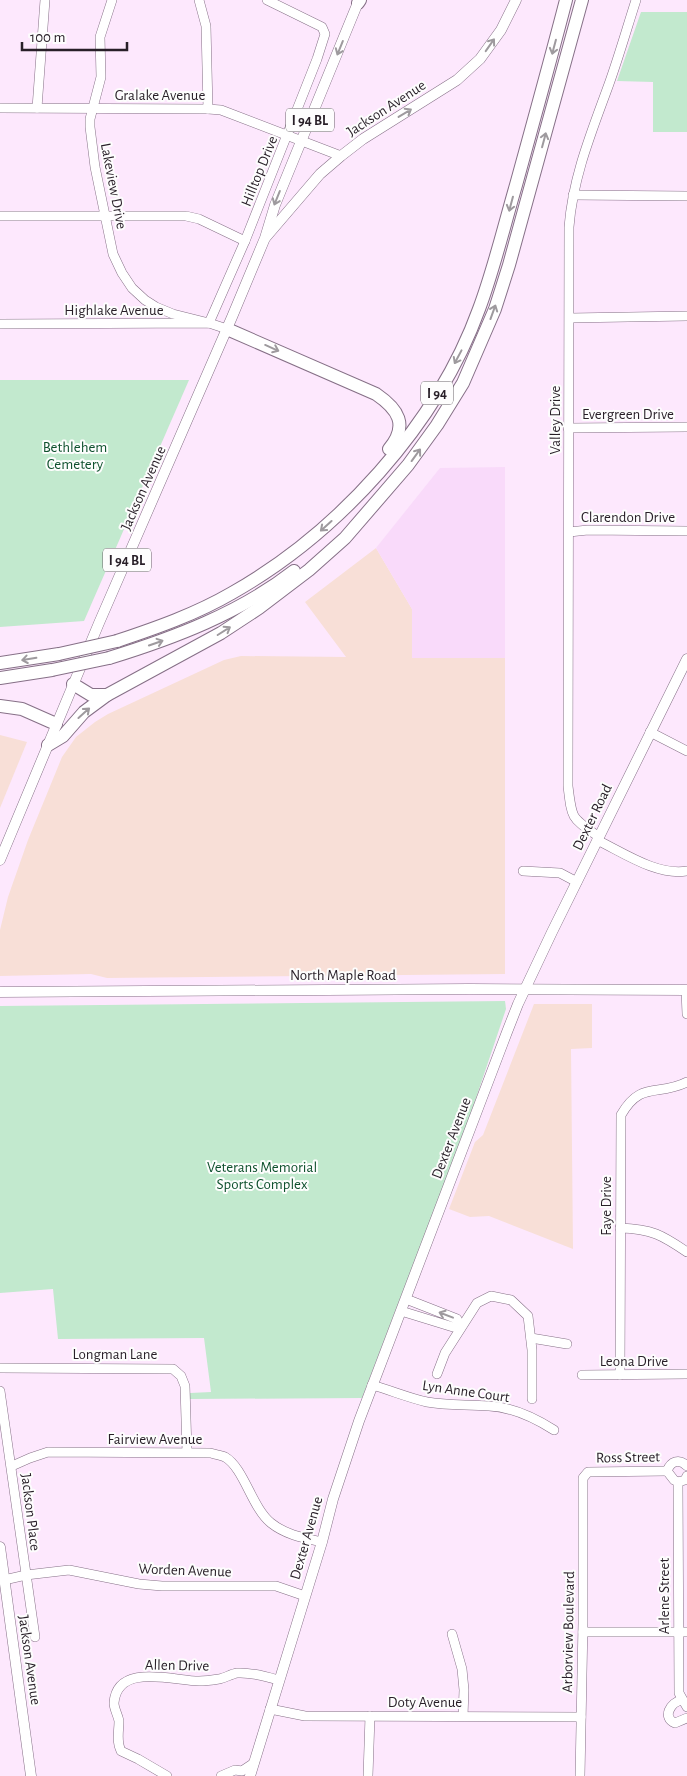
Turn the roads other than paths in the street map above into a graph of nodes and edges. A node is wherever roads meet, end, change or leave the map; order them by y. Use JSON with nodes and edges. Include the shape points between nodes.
{"nodes":[{"id":1,"x":45,"y":0,"type":"edge"},
{"id":2,"x":112,"y":0,"type":"edge"},
{"id":3,"x":199,"y":0,"type":"edge"},
{"id":4,"x":267,"y":0,"type":"edge"},
{"id":5,"x":516,"y":0,"type":"edge"},
{"id":6,"x":566,"y":0,"type":"edge"},
{"id":7,"x":582,"y":0,"type":"edge"},
{"id":8,"x":636,"y":0,"type":"edge"},
{"id":9,"x":359,"y":1,"type":"edge"},
{"id":10,"x":0,"y":108,"type":"edge"},
{"id":11,"x":37,"y":108,"type":"junction"},
{"id":12,"x":208,"y":108,"type":"junction"},
{"id":13,"x":94,"y":109,"type":"junction"},
{"id":14,"x":287,"y":136,"type":"junction"},
{"id":15,"x":301,"y":140,"type":"junction"},
{"id":16,"x":341,"y":156,"type":"junction"},
{"id":17,"x":573,"y":195,"type":"junction"},
{"id":18,"x":687,"y":196,"type":"edge"},
{"id":19,"x":105,"y":215,"type":"junction"},
{"id":20,"x":0,"y":216,"type":"edge"},
{"id":21,"x":265,"y":238,"type":"junction"},
{"id":22,"x":245,"y":241,"type":"junction"},
{"id":23,"x":687,"y":316,"type":"edge"},
{"id":24,"x":570,"y":318,"type":"junction"},
{"id":25,"x":209,"y":322,"type":"junction"},
{"id":26,"x":0,"y":324,"type":"edge"},
{"id":27,"x":227,"y":329,"type":"junction"},
{"id":28,"x":687,"y":427,"type":"edge"},
{"id":29,"x":568,"y":428,"type":"junction"},
{"id":30,"x":385,"y":492,"type":"junction"},
{"id":31,"x":348,"y":506,"type":"junction"},
{"id":32,"x":687,"y":531,"type":"edge"},
{"id":33,"x":569,"y":532,"type":"junction"},
{"id":34,"x":687,"y":659,"type":"edge"},
{"id":35,"x":0,"y":663,"type":"edge"},
{"id":36,"x":0,"y":678,"type":"edge"},
{"id":37,"x":73,"y":684,"type":"junction"},
{"id":38,"x":107,"y":695,"type":"junction"},
{"id":39,"x":0,"y":706,"type":"edge"},
{"id":40,"x":56,"y":724,"type":"junction"},
{"id":41,"x":650,"y":732,"type":"junction"},
{"id":42,"x":48,"y":745,"type":"junction"},
{"id":43,"x":687,"y":751,"type":"edge"},
{"id":44,"x":598,"y":838,"type":"junction"},
{"id":45,"x":0,"y":860,"type":"edge"},
{"id":46,"x":523,"y":871,"type":"dead end"},
{"id":47,"x":687,"y":871,"type":"edge"},
{"id":48,"x":577,"y":882,"type":"junction"},
{"id":49,"x":526,"y":988,"type":"junction"},
{"id":50,"x":686,"y":990,"type":"edge"},
{"id":51,"x":0,"y":992,"type":"edge"},
{"id":52,"x":687,"y":1014,"type":"edge"},
{"id":53,"x":687,"y":1082,"type":"edge"},
{"id":54,"x":620,"y":1228,"type":"junction"},
{"id":55,"x":687,"y":1252,"type":"edge"},
{"id":56,"x":406,"y":1299,"type":"junction"},
{"id":57,"x":401,"y":1311,"type":"junction"},
{"id":58,"x":461,"y":1327,"type":"junction"},
{"id":59,"x":531,"y":1338,"type":"junction"},
{"id":60,"x":567,"y":1344,"type":"dead end"},
{"id":61,"x":0,"y":1368,"type":"edge"},
{"id":62,"x":437,"y":1374,"type":"dead end"},
{"id":63,"x":687,"y":1374,"type":"edge"},
{"id":64,"x":582,"y":1375,"type":"dead end"},
{"id":65,"x":620,"y":1375,"type":"junction"},
{"id":66,"x":372,"y":1385,"type":"junction"},
{"id":67,"x":0,"y":1391,"type":"edge"},
{"id":68,"x":532,"y":1399,"type":"dead end"},
{"id":69,"x":554,"y":1430,"type":"dead end"},
{"id":70,"x":187,"y":1452,"type":"junction"},
{"id":71,"x":685,"y":1464,"type":"edge"},
{"id":72,"x":12,"y":1466,"type":"junction"},
{"id":73,"x":668,"y":1471,"type":"junction"},
{"id":74,"x":687,"y":1476,"type":"edge"},
{"id":75,"x":678,"y":1482,"type":"junction"},
{"id":76,"x":583,"y":1488,"type":"joint"},
{"id":77,"x":322,"y":1542,"type":"junction"},
{"id":78,"x":0,"y":1547,"type":"edge"},
{"id":79,"x":26,"y":1575,"type":"junction"},
{"id":80,"x":4,"y":1580,"type":"junction"},
{"id":81,"x":305,"y":1596,"type":"junction"},
{"id":82,"x":583,"y":1632,"type":"junction"},
{"id":83,"x":682,"y":1632,"type":"edge"},
{"id":84,"x":452,"y":1634,"type":"dead end"},
{"id":85,"x":36,"y":1636,"type":"dead end"},
{"id":86,"x":278,"y":1680,"type":"junction"},
{"id":87,"x":684,"y":1704,"type":"edge"},
{"id":88,"x":270,"y":1709,"type":"junction"},
{"id":89,"x":370,"y":1716,"type":"junction"},
{"id":90,"x":463,"y":1716,"type":"junction"},
{"id":91,"x":581,"y":1717,"type":"junction"},
{"id":92,"x":687,"y":1718,"type":"edge"},
{"id":93,"x":254,"y":1763,"type":"junction"},
{"id":94,"x":31,"y":1776,"type":"edge"},
{"id":95,"x":167,"y":1776,"type":"edge"},
{"id":96,"x":221,"y":1776,"type":"edge"},
{"id":97,"x":250,"y":1776,"type":"edge"},
{"id":98,"x":368,"y":1776,"type":"edge"},
{"id":99,"x":580,"y":1776,"type":"edge"}],
"edges":[{"from":1,"to":11,"type":"street"},
{"from":2,"to":13,"type":"street","name":"Lakeview Drive","via":[[100,37],[101,77]]},
{"from":3,"to":12,"type":"street","via":[[206,26]]},
{"from":4,"to":14,"type":"street","name":"Hilltop Drive","via":[[322,27],[325,34]]},
{"from":16,"to":5,"type":"main road","name":"Jackson Avenue","one_way":true,"via":[[457,80],[480,59]]},
{"from":6,"to":31,"type":"highway","number":"I 94","one_way":true,"via":[[495,262],[472,327],[428,408],[380,472]]},
{"from":30,"to":7,"type":"highway","number":"I 94","one_way":true,"via":[[437,425],[463,383],[483,338],[510,265]]},
{"from":8,"to":17,"type":"street","name":"Valley Drive","via":[[579,168]]},
{"from":9,"to":15,"type":"main road","name":"Jackson Avenue","number":"I 94 BL","one_way":true},
{"from":10,"to":11,"type":"street","name":"Gralake Avenue"},
{"from":11,"to":13,"type":"street","name":"Gralake Avenue"},
{"from":12,"to":13,"type":"street","name":"Gralake Avenue"},
{"from":12,"to":14,"type":"street","name":"Gralake Avenue"},
{"from":13,"to":19,"type":"street","name":"Lakeview Drive","via":[[90,119],[91,142]]},
{"from":14,"to":15,"type":"street","name":"Gralake Avenue"},
{"from":14,"to":22,"type":"street","name":"Hilltop Drive"},
{"from":15,"to":16,"type":"street","name":"Gralake Avenue"},
{"from":15,"to":21,"type":"main road","name":"Jackson Avenue","number":"I 94 BL","one_way":true},
{"from":16,"to":21,"type":"main road","name":"Jackson Avenue","via":[[320,174]]},
{"from":17,"to":18,"type":"street"},
{"from":17,"to":24,"type":"street","name":"Valley Drive","via":[[568,246]]},
{"from":19,"to":20,"type":"street"},
{"from":19,"to":22,"type":"street","via":[[186,216]]},
{"from":19,"to":25,"type":"street","name":"Lakeview Drive","via":[[113,254],[132,288],[156,307]]},
{"from":21,"to":27,"type":"main road","name":"Jackson Avenue","number":"I 94 BL"},
{"from":22,"to":25,"type":"street","name":"Hilltop Drive"},
{"from":23,"to":24,"type":"street"},
{"from":24,"to":29,"type":"street","name":"Valley Drive"},
{"from":25,"to":26,"type":"street","name":"Highlake Avenue"},
{"from":25,"to":27,"type":"street","name":"Highlake Avenue"},
{"from":27,"to":31,"type":"highway","one_way":true,"via":[[376,394],[393,407],[399,422],[398,435]]},
{"from":27,"to":37,"type":"main road","name":"Jackson Avenue","number":"I 94 BL"},
{"from":28,"to":29,"type":"street","name":"Evergreen Drive"},
{"from":29,"to":33,"type":"street","name":"Valley Drive"},
{"from":36,"to":30,"type":"highway","number":"I 94","one_way":true,"bridge":true,"via":[[109,658],[197,627],[286,577],[342,533]]},
{"from":38,"to":30,"type":"highway","one_way":true,"via":[[259,608],[344,538]]},
{"from":31,"to":35,"type":"highway","number":"I 94","one_way":true,"bridge":true,"via":[[285,559],[230,594],[160,626],[117,641]]},
{"from":32,"to":33,"type":"street","name":"Clarendon Drive"},
{"from":33,"to":44,"type":"street","name":"Valley Drive","via":[[568,786],[573,815]]},
{"from":34,"to":41,"type":"main road","name":"Dexter Road"},
{"from":37,"to":38,"type":"highway","via":[[91,694]]},
{"from":37,"to":40,"type":"main road","name":"Jackson Avenue","number":"I 94 BL"},
{"from":42,"to":38,"type":"highway","one_way":true,"via":[[63,736],[84,712]]},
{"from":39,"to":40,"type":"highway","via":[[22,709]]},
{"from":40,"to":42,"type":"main road","name":"Jackson Avenue","number":"I 94 BL"},
{"from":41,"to":43,"type":"street"},
{"from":41,"to":44,"type":"main road","name":"Dexter Road"},
{"from":42,"to":45,"type":"main road","name":"Jackson Avenue","number":"I 94 BL"},
{"from":44,"to":47,"type":"street","via":[[659,870]]},
{"from":44,"to":48,"type":"main road","name":"Dexter Road"},
{"from":46,"to":48,"type":"street","via":[[560,873]]},
{"from":48,"to":49,"type":"main road","name":"Dexter Road"},
{"from":49,"to":50,"type":"main road","name":"North Maple Road"},
{"from":49,"to":51,"type":"main road","name":"North Maple Road"},
{"from":49,"to":56,"type":"main road","name":"Dexter Avenue"},
{"from":50,"to":52,"type":"street"},
{"from":53,"to":54,"type":"street","name":"Faye Drive","via":[[634,1097],[621,1115]]},
{"from":54,"to":55,"type":"street","via":[[650,1231]]},
{"from":54,"to":65,"type":"street","name":"Faye Drive"},
{"from":56,"to":57,"type":"main road","name":"Dexter Avenue"},
{"from":58,"to":56,"type":"street","one_way":true,"via":[[457,1319]]},
{"from":57,"to":58,"type":"street"},
{"from":57,"to":66,"type":"main road","name":"Dexter Avenue"},
{"from":58,"to":59,"type":"street","via":[[477,1303],[491,1296],[511,1300],[528,1316]]},
{"from":58,"to":62,"type":"street","via":[[444,1353]]},
{"from":59,"to":60,"type":"street"},
{"from":59,"to":68,"type":"street"},
{"from":61,"to":70,"type":"street","name":"Longman Lane","via":[[173,1369],[186,1386]]},
{"from":63,"to":65,"type":"street","name":"Leona Drive"},
{"from":64,"to":65,"type":"street","name":"Leona Drive"},
{"from":66,"to":69,"type":"street","name":"Lyn Anne Court","via":[[427,1402],[492,1406],[514,1411]]},
{"from":66,"to":77,"type":"main road","name":"Dexter Avenue","via":[[333,1499]]},
{"from":67,"to":72,"type":"street","name":"Jackson Place"},
{"from":70,"to":72,"type":"street","name":"Fairview Avenue","via":[[48,1452]]},
{"from":70,"to":77,"type":"street","name":"Fairview Avenue","via":[[210,1453],[225,1458],[270,1523],[298,1537]]},
{"from":71,"to":73,"type":"street","name":"Ross Street","via":[[676,1461],[670,1464]]},
{"from":72,"to":79,"type":"street","name":"Jackson Place"},
{"from":73,"to":75,"type":"street"},
{"from":73,"to":76,"type":"street","name":"Ross Street","via":[[588,1472],[583,1478]]},
{"from":74,"to":75,"type":"street"},
{"from":75,"to":83,"type":"street","name":"Arlene Street"},
{"from":76,"to":82,"type":"street","name":"Arborview Boulevard"},
{"from":77,"to":81,"type":"main road","name":"Dexter Avenue"},
{"from":78,"to":80,"type":"main road","name":"Jackson Avenue"},
{"from":79,"to":80,"type":"street","name":"Worden Avenue"},
{"from":79,"to":81,"type":"street","name":"Worden Avenue","via":[[69,1570],[139,1584],[276,1586]]},
{"from":79,"to":85,"type":"street","name":"Jackson Place"},
{"from":80,"to":94,"type":"main road","name":"Jackson Avenue"},
{"from":81,"to":86,"type":"main road","name":"Dexter Avenue"},
{"from":82,"to":83,"type":"street"},
{"from":82,"to":91,"type":"street","name":"Arborview Boulevard"},
{"from":83,"to":87,"type":"street","name":"Arlene Street","via":[[679,1693]]},
{"from":84,"to":90,"type":"street","via":[[462,1669]]},
{"from":86,"to":88,"type":"main road","name":"Dexter Avenue"},
{"from":86,"to":95,"type":"street","name":"Allen Drive","via":[[255,1673],[236,1673],[198,1681],[154,1677],[128,1680],[121,1686],[114,1706],[119,1720],[117,1739],[121,1751]]},
{"from":87,"to":92,"type":"street","via":[[677,1701],[672,1705],[669,1718],[676,1723]]},
{"from":88,"to":89,"type":"street","name":"Doty Avenue","via":[[305,1716]]},
{"from":88,"to":93,"type":"main road","name":"Dexter Avenue"},
{"from":89,"to":90,"type":"street","name":"Doty Avenue"},
{"from":89,"to":98,"type":"street"},
{"from":90,"to":91,"type":"street","name":"Doty Avenue"},
{"from":91,"to":99,"type":"street","name":"Arborview Boulevard"},
{"from":93,"to":96,"type":"street","via":[[242,1771],[235,1770]]},
{"from":93,"to":97,"type":"main road","name":"Dexter Avenue"}]}
